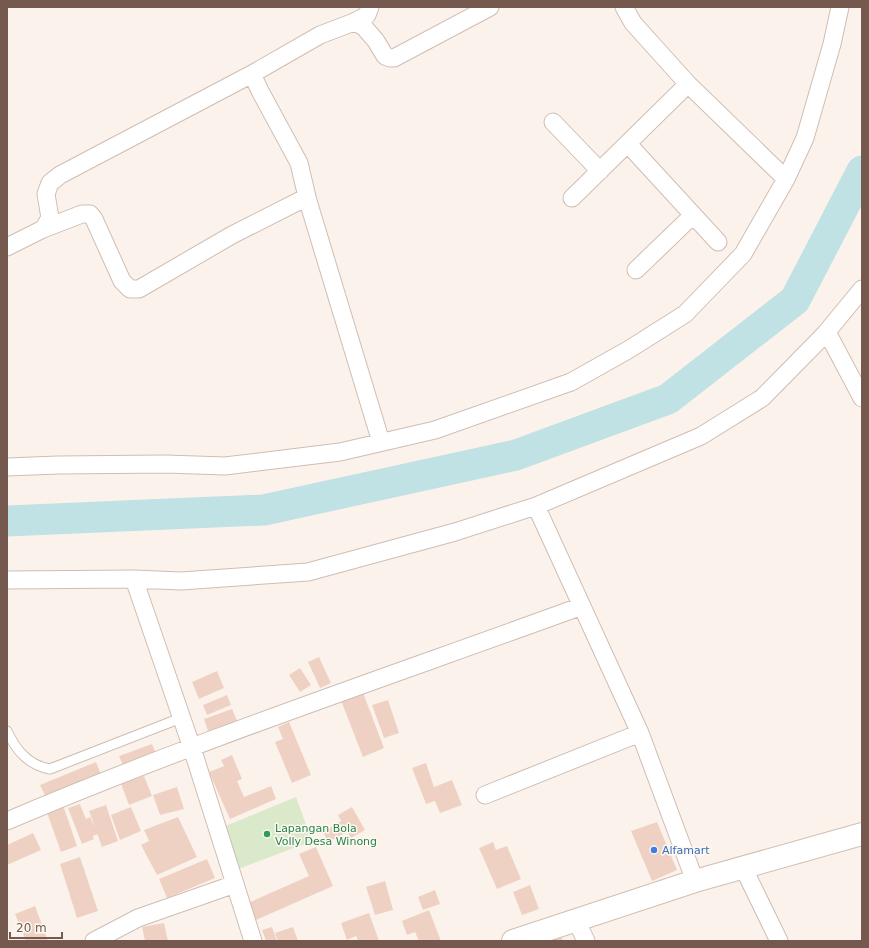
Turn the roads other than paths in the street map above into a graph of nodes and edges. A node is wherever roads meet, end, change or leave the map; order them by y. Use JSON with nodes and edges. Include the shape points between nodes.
{"nodes":[{"id":1,"x":370,"y":7,"type":"edge"},
{"id":2,"x":490,"y":7,"type":"edge"},
{"id":3,"x":624,"y":7,"type":"edge"},
{"id":4,"x":840,"y":7,"type":"edge"},
{"id":5,"x":354,"y":22,"type":"junction"},
{"id":6,"x":252,"y":74,"type":"junction"},
{"id":7,"x":688,"y":84,"type":"junction"},
{"id":8,"x":553,"y":122,"type":"dead end"},
{"id":9,"x":628,"y":144,"type":"junction"},
{"id":10,"x":600,"y":171,"type":"junction"},
{"id":11,"x":786,"y":179,"type":"junction"},
{"id":12,"x":307,"y":198,"type":"junction"},
{"id":13,"x":572,"y":198,"type":"dead end"},
{"id":14,"x":693,"y":215,"type":"junction"},
{"id":15,"x":43,"y":229,"type":"junction"},
{"id":16,"x":718,"y":242,"type":"dead end"},
{"id":17,"x":7,"y":247,"type":"edge"},
{"id":18,"x":636,"y":270,"type":"dead end"},
{"id":19,"x":862,"y":290,"type":"edge"},
{"id":20,"x":827,"y":332,"type":"junction"},
{"id":21,"x":862,"y":398,"type":"edge"},
{"id":22,"x":381,"y":442,"type":"junction"},
{"id":23,"x":7,"y":468,"type":"edge"},
{"id":24,"x":536,"y":506,"type":"junction"},
{"id":25,"x":134,"y":579,"type":"junction"},
{"id":26,"x":7,"y":580,"type":"edge"},
{"id":27,"x":582,"y":606,"type":"junction"},
{"id":28,"x":182,"y":718,"type":"junction"},
{"id":29,"x":7,"y":731,"type":"edge"},
{"id":30,"x":640,"y":733,"type":"junction"},
{"id":31,"x":10,"y":743,"type":"edge"},
{"id":32,"x":192,"y":748,"type":"junction"},
{"id":33,"x":485,"y":795,"type":"dead end"},
{"id":34,"x":7,"y":821,"type":"edge"},
{"id":35,"x":861,"y":837,"type":"edge"},
{"id":36,"x":743,"y":867,"type":"junction"},
{"id":37,"x":695,"y":880,"type":"junction"},
{"id":38,"x":235,"y":884,"type":"junction"},
{"id":39,"x":576,"y":920,"type":"junction"},
{"id":40,"x":94,"y":941,"type":"edge"},
{"id":41,"x":253,"y":941,"type":"edge"},
{"id":42,"x":513,"y":941,"type":"edge"},
{"id":43,"x":586,"y":941,"type":"edge"},
{"id":44,"x":779,"y":941,"type":"edge"}],
"edges":[{"from":1,"to":5,"type":"street","via":[[367,15]]},
{"from":2,"to":5,"type":"street","via":[[394,58],[385,56],[364,27]]},
{"from":3,"to":7,"type":"street","via":[[638,28]]},
{"from":4,"to":11,"type":"street","via":[[805,138]]},
{"from":5,"to":6,"type":"street","via":[[320,35]]},
{"from":6,"to":12,"type":"street","via":[[300,163]]},
{"from":6,"to":15,"type":"street","via":[[55,179],[50,183],[46,194],[50,218]]},
{"from":7,"to":9,"type":"street"},
{"from":7,"to":11,"type":"street"},
{"from":8,"to":10,"type":"street"},
{"from":9,"to":10,"type":"street"},
{"from":9,"to":14,"type":"street"},
{"from":10,"to":13,"type":"street"},
{"from":11,"to":22,"type":"street","via":[[743,254],[685,314],[571,382],[435,430]]},
{"from":12,"to":15,"type":"street","via":[[232,235],[139,289],[130,289],[122,281],[90,214],[82,214]]},
{"from":12,"to":22,"type":"street"},
{"from":14,"to":16,"type":"street"},
{"from":14,"to":18,"type":"street"},
{"from":15,"to":17,"type":"street"},
{"from":19,"to":20,"type":"street"},
{"from":20,"to":21,"type":"street"},
{"from":20,"to":24,"type":"street","via":[[762,398],[701,436]]},
{"from":22,"to":23,"type":"street","via":[[340,452],[225,466],[158,464]]},
{"from":24,"to":25,"type":"street","via":[[455,532],[308,572],[181,581]]},
{"from":24,"to":27,"type":"street"},
{"from":25,"to":26,"type":"street"},
{"from":25,"to":28,"type":"street"},
{"from":27,"to":30,"type":"street"},
{"from":27,"to":32,"type":"street"},
{"from":28,"to":31,"type":"lane","via":[[50,769],[40,767]]},
{"from":28,"to":32,"type":"street"},
{"from":29,"to":31,"type":"lane"},
{"from":30,"to":33,"type":"street"},
{"from":30,"to":37,"type":"street"},
{"from":32,"to":34,"type":"street"},
{"from":32,"to":38,"type":"street"},
{"from":35,"to":36,"type":"street"},
{"from":36,"to":37,"type":"street"},
{"from":36,"to":44,"type":"street"},
{"from":37,"to":39,"type":"street"},
{"from":38,"to":40,"type":"street","via":[[138,918]]},
{"from":38,"to":41,"type":"street"},
{"from":39,"to":42,"type":"street"},
{"from":39,"to":43,"type":"street"}]}
